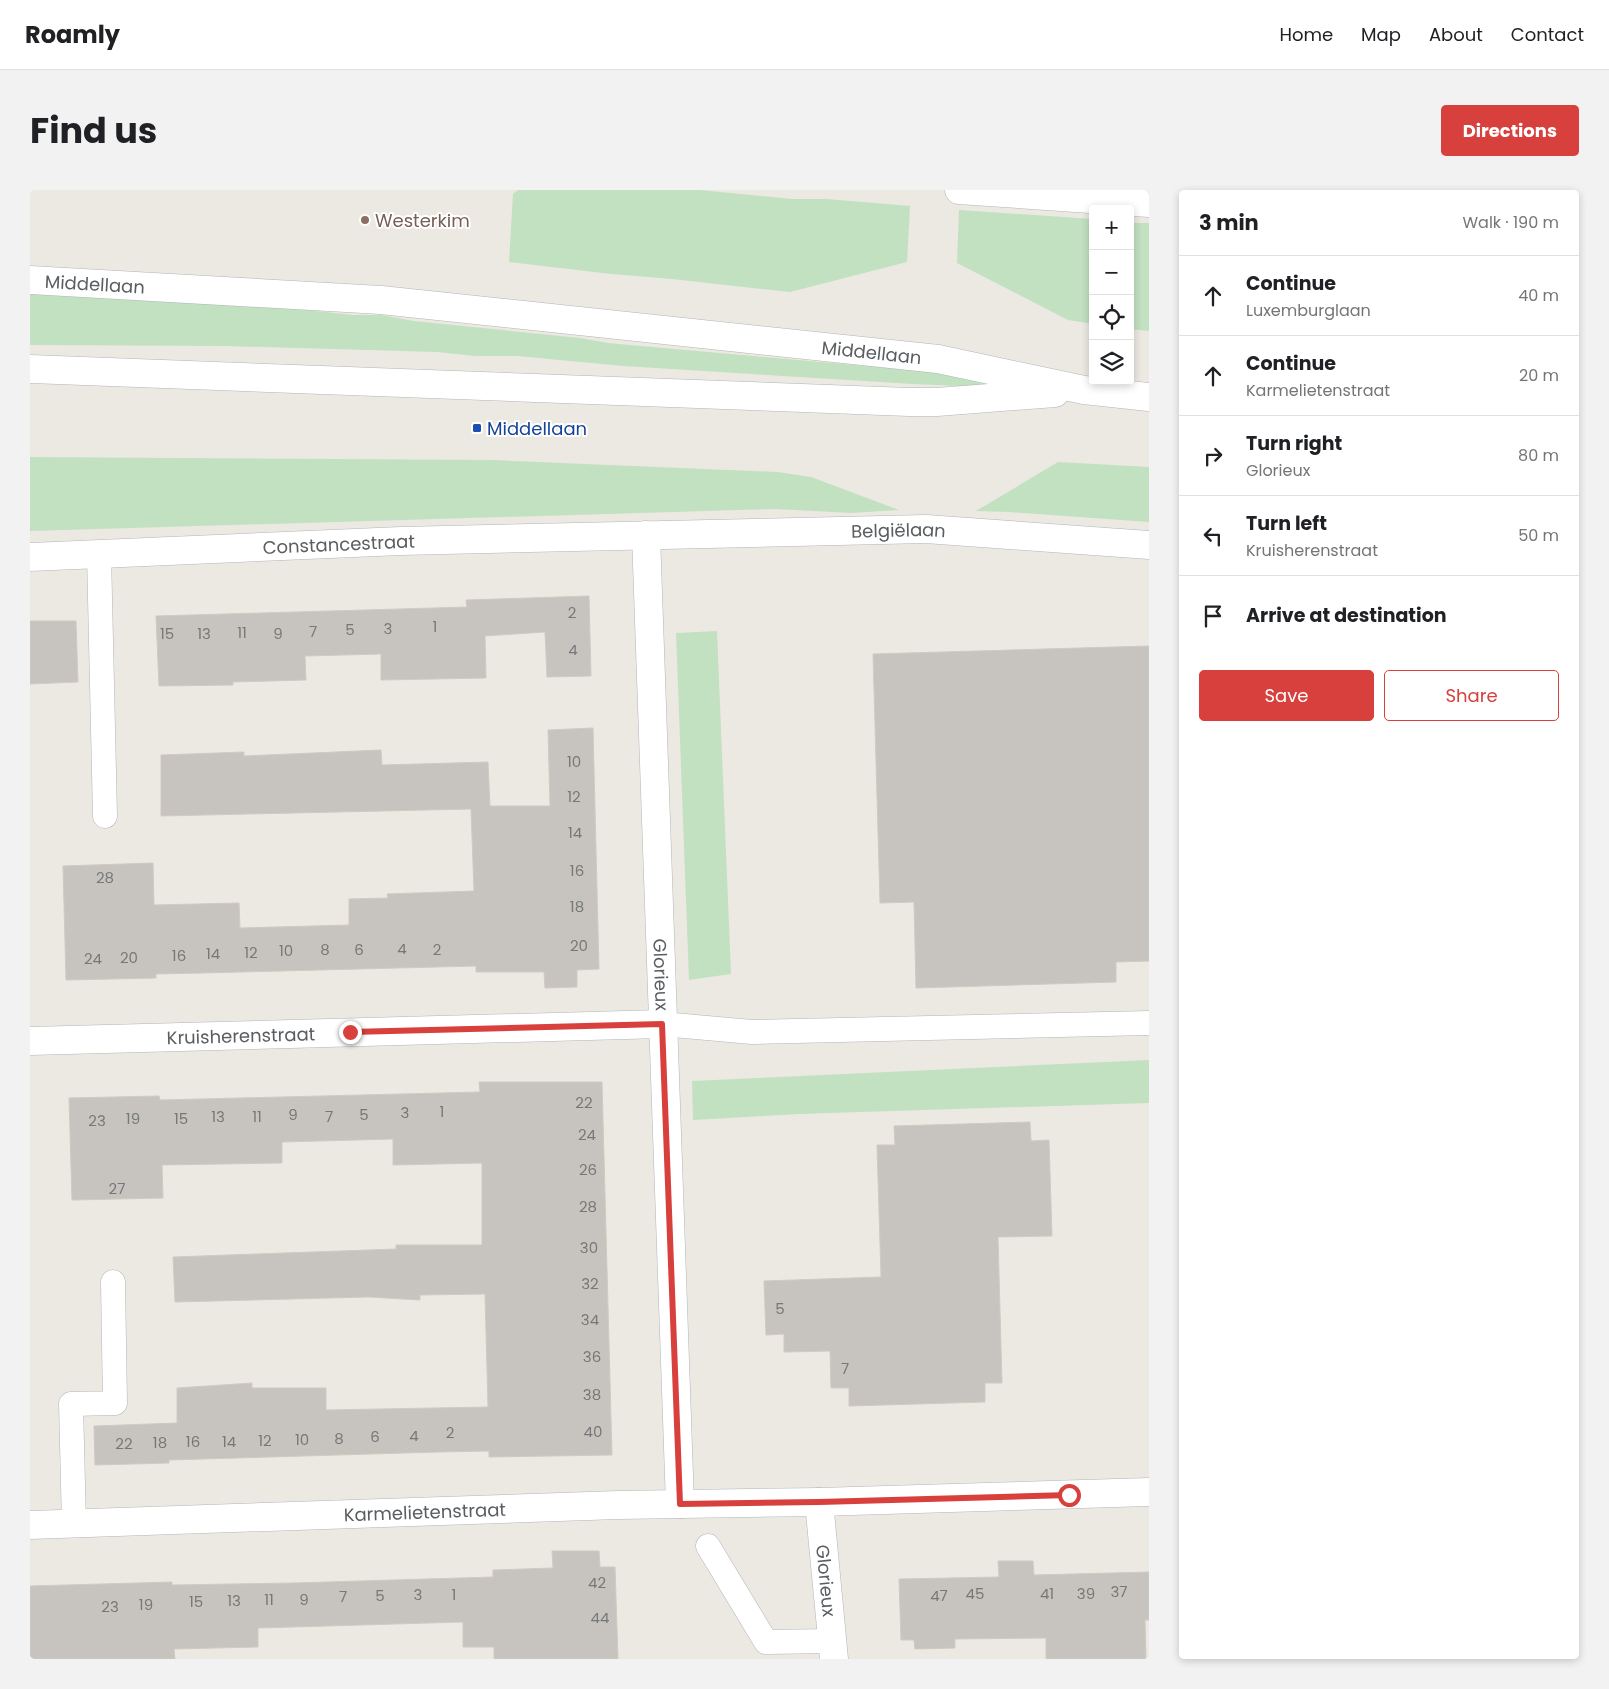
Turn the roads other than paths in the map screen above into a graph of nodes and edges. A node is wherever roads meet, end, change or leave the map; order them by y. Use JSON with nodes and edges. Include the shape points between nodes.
{"nodes":[{"id":1,"x":959,"y":190,"type":"edge"},
{"id":2,"x":1149,"y":203,"type":"edge"},
{"id":3,"x":30,"y":280,"type":"edge"},
{"id":4,"x":30,"y":369,"type":"edge"},
{"id":5,"x":1084,"y":390,"type":"junction"},
{"id":6,"x":1149,"y":396,"type":"edge"},
{"id":7,"x":646,"y":535,"type":"junction"},
{"id":8,"x":1149,"y":545,"type":"edge"},
{"id":9,"x":99,"y":554,"type":"junction"},
{"id":10,"x":30,"y":557,"type":"edge"},
{"id":11,"x":105,"y":816,"type":"dead end"},
{"id":12,"x":1149,"y":1023,"type":"edge"},
{"id":13,"x":662,"y":1024,"type":"junction"},
{"id":14,"x":30,"y":1041,"type":"edge"},
{"id":15,"x":113,"y":1282,"type":"dead end"},
{"id":16,"x":1149,"y":1492,"type":"edge"},
{"id":17,"x":819,"y":1502,"type":"junction"},
{"id":18,"x":680,"y":1504,"type":"junction"},
{"id":19,"x":74,"y":1524,"type":"junction"},
{"id":20,"x":30,"y":1525,"type":"edge"},
{"id":21,"x":708,"y":1546,"type":"dead end"},
{"id":22,"x":833,"y":1650,"type":"edge"}],
"edges":[{"from":1,"to":2,"type":"street"},
{"from":3,"to":5,"type":"street","name":"Middellaan","via":[[410,303],[938,359]]},
{"from":4,"to":5,"type":"street","name":"Middellaan","via":[[909,402]]},
{"from":5,"to":6,"type":"street","name":"Middellaan"},
{"from":7,"to":8,"type":"street","name":"Belgiëlaan","via":[[926,529]]},
{"from":7,"to":9,"type":"street","name":"Constancestraat","via":[[401,541]]},
{"from":7,"to":13,"type":"street","name":"Glorieux"},
{"from":9,"to":10,"type":"street","name":"Constancestraat"},
{"from":9,"to":11,"type":"lane"},
{"from":12,"to":13,"type":"lane","via":[[752,1032]]},
{"from":13,"to":14,"type":"street","name":"Kruisherenstraat"},
{"from":13,"to":18,"type":"street","name":"Glorieux"},
{"from":15,"to":19,"type":"lane","via":[[116,1403],[71,1404]]},
{"from":16,"to":17,"type":"street","name":"Karmelietenstraat"},
{"from":17,"to":18,"type":"street","name":"Karmelietenstraat"},
{"from":17,"to":22,"type":"street","name":"Glorieux"},
{"from":18,"to":19,"type":"street","name":"Karmelietenstraat"},
{"from":19,"to":20,"type":"street","name":"Karmelietenstraat"},
{"from":21,"to":22,"type":"lane","via":[[766,1642]]}]}
